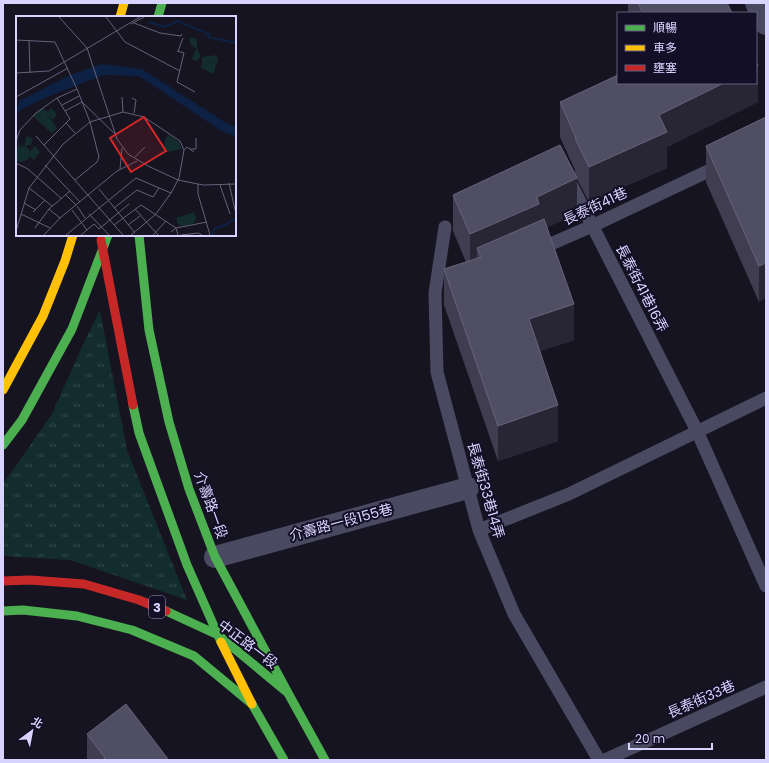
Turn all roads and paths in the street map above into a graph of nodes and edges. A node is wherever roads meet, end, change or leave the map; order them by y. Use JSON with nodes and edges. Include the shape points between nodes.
{"nodes":[{"id":1,"x":124,"y":3,"type":"edge"},
{"id":2,"x":162,"y":3,"type":"edge"},
{"id":3,"x":756,"y":3,"type":"edge"},
{"id":4,"x":120,"y":16,"type":"edge"},
{"id":5,"x":158,"y":16,"type":"edge"},
{"id":6,"x":766,"y":24,"type":"edge"},
{"id":7,"x":731,"y":160,"type":"edge"},
{"id":8,"x":565,"y":172,"type":"edge"},
{"id":9,"x":592,"y":226,"type":"junction"},
{"id":10,"x":445,"y":227,"type":"dead end"},
{"id":11,"x":72,"y":236,"type":"edge"},
{"id":12,"x":101,"y":236,"type":"edge"},
{"id":13,"x":108,"y":236,"type":"edge"},
{"id":14,"x":138,"y":236,"type":"edge"},
{"id":15,"x":103,"y":249,"type":"junction"},
{"id":16,"x":528,"y":254,"type":"edge"},
{"id":17,"x":450,"y":287,"type":"edge"},
{"id":18,"x":435,"y":293,"type":"junction"},
{"id":19,"x":3,"y":390,"type":"edge"},
{"id":20,"x":766,"y":398,"type":"edge"},
{"id":21,"x":698,"y":431,"type":"junction"},
{"id":22,"x":3,"y":445,"type":"edge"},
{"id":23,"x":468,"y":488,"type":"junction"},
{"id":24,"x":479,"y":530,"type":"junction"},
{"id":25,"x":215,"y":557,"type":"junction"},
{"id":26,"x":3,"y":581,"type":"edge"},
{"id":27,"x":766,"y":586,"type":"edge"},
{"id":28,"x":3,"y":611,"type":"edge"},
{"id":29,"x":218,"y":635,"type":"junction"},
{"id":30,"x":766,"y":687,"type":"edge"},
{"id":31,"x":288,"y":693,"type":"junction"},
{"id":32,"x":252,"y":704,"type":"junction"},
{"id":33,"x":284,"y":760,"type":"edge"},
{"id":34,"x":325,"y":760,"type":"edge"},
{"id":35,"x":599,"y":760,"type":"edge"},
{"id":36,"x":605,"y":760,"type":"edge"}],
"edges":[{"from":1,"to":4,"type":"main road"},
{"from":2,"to":5,"type":"main road"},
{"from":3,"to":6,"type":"street"},
{"from":7,"to":9,"type":"lane","name":"長泰街41巷"},
{"from":8,"to":9,"type":"lane","name":"長泰街41巷16弄"},
{"from":9,"to":16,"type":"lane","name":"長泰街41巷"},
{"from":9,"to":21,"type":"lane","name":"長泰街41巷16弄"},
{"from":10,"to":18,"type":"lane","name":"長泰街33巷14弄"},
{"from":11,"to":19,"type":"main road","via":[[65,261],[42,316]]},
{"from":12,"to":15,"type":"main road"},
{"from":13,"to":15,"type":"main road"},
{"from":14,"to":25,"type":"main road","name":"介壽路一段","via":[[149,330],[170,422],[189,489]]},
{"from":15,"to":22,"type":"main road","via":[[72,329],[22,420]]},
{"from":15,"to":29,"type":"main road","via":[[139,433],[187,566]]},
{"from":17,"to":18,"type":"lane"},
{"from":18,"to":23,"type":"lane","name":"長泰街33巷14弄","via":[[437,372]]},
{"from":20,"to":21,"type":"lane"},
{"from":21,"to":24,"type":"lane","via":[[569,494]]},
{"from":21,"to":27,"type":"lane"},
{"from":23,"to":24,"type":"lane","name":"長泰街33巷14弄"},
{"from":23,"to":25,"type":"street","name":"介壽路一段155巷"},
{"from":24,"to":35,"type":"lane","name":"長泰街33巷14弄","via":[[514,614]]},
{"from":25,"to":31,"type":"main road","name":"介壽路一段"},
{"from":26,"to":29,"type":"main road","name":"中正路一段","number":"3","via":[[84,584],[139,600]]},
{"from":28,"to":32,"type":"main road","number":"3","via":[[24,610],[77,616],[132,630],[194,656]]},
{"from":29,"to":31,"type":"main road","name":"中正路一段","number":"3"},
{"from":29,"to":32,"type":"main road"},
{"from":30,"to":36,"type":"lane","name":"長泰街33巷"},
{"from":31,"to":34,"type":"main road","name":"介壽路一段","number":"3"},
{"from":32,"to":33,"type":"main road","number":"3"}]}
